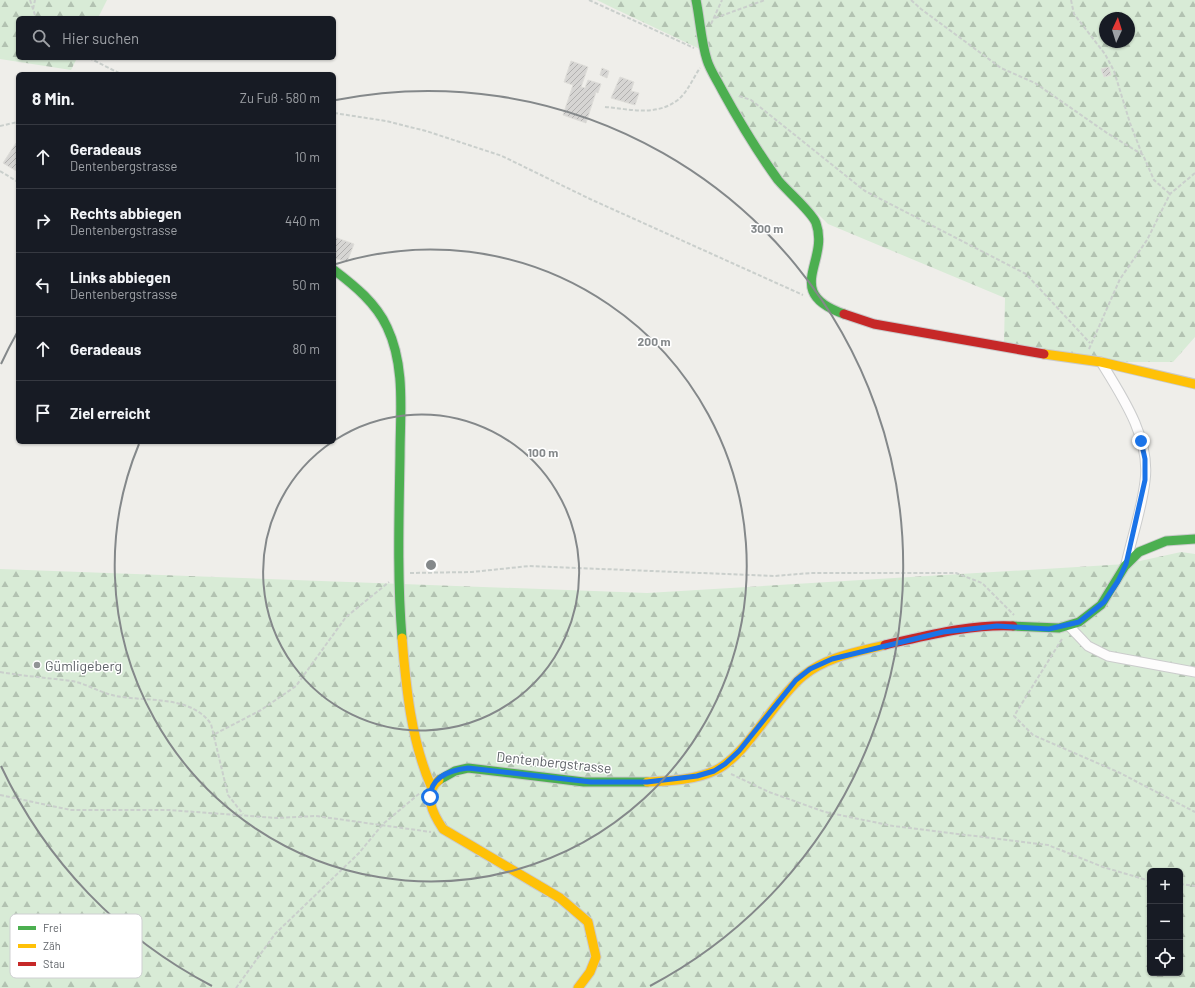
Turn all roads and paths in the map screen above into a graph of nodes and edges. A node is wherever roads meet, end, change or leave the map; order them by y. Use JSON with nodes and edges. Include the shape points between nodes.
{"nodes":[{"id":1,"x":30,"y":0,"type":"edge"},
{"id":2,"x":35,"y":0,"type":"edge"},
{"id":3,"x":589,"y":0,"type":"edge"},
{"id":4,"x":696,"y":0,"type":"edge"},
{"id":5,"x":722,"y":0,"type":"edge"},
{"id":6,"x":765,"y":0,"type":"edge"},
{"id":7,"x":912,"y":0,"type":"edge"},
{"id":8,"x":1071,"y":0,"type":"edge"},
{"id":9,"x":33,"y":10,"type":"junction"},
{"id":10,"x":35,"y":16,"type":"edge"},
{"id":11,"x":715,"y":18,"type":"junction"},
{"id":12,"x":703,"y":39,"type":"junction"},
{"id":13,"x":706,"y":55,"type":"junction"},
{"id":14,"x":93,"y":60,"type":"edge"},
{"id":15,"x":116,"y":72,"type":"edge"},
{"id":16,"x":722,"y":90,"type":"junction"},
{"id":17,"x":605,"y":107,"type":"dead end"},
{"id":18,"x":336,"y":113,"type":"edge"},
{"id":19,"x":16,"y":122,"type":"edge"},
{"id":20,"x":0,"y":126,"type":"edge"},
{"id":21,"x":1143,"y":155,"type":"junction"},
{"id":22,"x":0,"y":171,"type":"edge"},
{"id":23,"x":1195,"y":173,"type":"edge"},
{"id":24,"x":16,"y":181,"type":"edge"},
{"id":25,"x":1170,"y":194,"type":"junction"},
{"id":26,"x":336,"y":272,"type":"edge"},
{"id":27,"x":821,"y":302,"type":"junction"},
{"id":28,"x":1090,"y":343,"type":"junction"},
{"id":29,"x":1086,"y":360,"type":"junction"},
{"id":30,"x":1101,"y":362,"type":"junction"},
{"id":31,"x":1195,"y":384,"type":"edge"},
{"id":32,"x":1195,"y":538,"type":"edge"},
{"id":33,"x":1126,"y":564,"type":"junction"},
{"id":34,"x":400,"y":573,"type":"junction"},
{"id":35,"x":1021,"y":626,"type":"junction"},
{"id":36,"x":1069,"y":626,"type":"junction"},
{"id":37,"x":0,"y":672,"type":"edge"},
{"id":38,"x":1195,"y":672,"type":"edge"},
{"id":39,"x":215,"y":734,"type":"junction"},
{"id":40,"x":719,"y":768,"type":"junction"},
{"id":41,"x":431,"y":786,"type":"junction"},
{"id":42,"x":0,"y":795,"type":"edge"},
{"id":43,"x":1195,"y":812,"type":"edge"},
{"id":44,"x":244,"y":814,"type":"junction"},
{"id":45,"x":383,"y":824,"type":"junction"},
{"id":46,"x":452,"y":836,"type":"junction"},
{"id":47,"x":1147,"y":881,"type":"edge"},
{"id":48,"x":1183,"y":884,"type":"edge"},
{"id":49,"x":1195,"y":886,"type":"edge"},
{"id":50,"x":236,"y":988,"type":"edge"},
{"id":51,"x":578,"y":988,"type":"edge"}],
"edges":[{"from":1,"to":9,"type":"path"},
{"from":2,"to":9,"type":"path"},
{"from":3,"to":13,"type":"path"},
{"from":4,"to":12,"type":"street"},
{"from":5,"to":11,"type":"path"},
{"from":6,"to":11,"type":"path"},
{"from":7,"to":21,"type":"path","via":[[1001,68],[1035,83]]},
{"from":8,"to":21,"type":"path","via":[[1074,14],[1105,54],[1114,71]]},
{"from":9,"to":10,"type":"path"},
{"from":11,"to":12,"type":"path"},
{"from":12,"to":13,"type":"street"},
{"from":13,"to":16,"type":"street"},
{"from":13,"to":17,"type":"path","via":[[679,98],[664,108],[649,112]]},
{"from":14,"to":15,"type":"path"},
{"from":16,"to":27,"type":"street","via":[[742,127],[779,181],[816,222],[820,242],[810,281]]},
{"from":16,"to":28,"type":"path","via":[[751,100],[865,191],[1026,274]]},
{"from":18,"to":27,"type":"path","via":[[386,121],[426,131],[502,156],[597,202]]},
{"from":19,"to":20,"type":"path"},
{"from":21,"to":25,"type":"path","via":[[1154,180]]},
{"from":22,"to":24,"type":"path"},
{"from":23,"to":25,"type":"path"},
{"from":25,"to":28,"type":"path","via":[[1147,240],[1120,279]]},
{"from":26,"to":34,"type":"street","via":[[373,304],[387,327],[395,349],[400,407]]},
{"from":27,"to":29,"type":"street","via":[[843,314],[874,324]]},
{"from":28,"to":29,"type":"path"},
{"from":29,"to":30,"type":"street"},
{"from":30,"to":31,"type":"street"},
{"from":30,"to":33,"type":"street","via":[[1125,402],[1141,441],[1145,459],[1145,480]]},
{"from":32,"to":33,"type":"street","name":"Dentenbergstrasse","via":[[1151,545]]},
{"from":33,"to":36,"type":"street","name":"Dentenbergstrasse","via":[[1104,602],[1089,616]]},
{"from":34,"to":35,"type":"path","via":[[472,572],[529,566],[774,576],[811,573],[956,573],[982,583],[1013,614]]},
{"from":34,"to":39,"type":"path","via":[[346,617],[296,686],[261,710]]},
{"from":34,"to":41,"type":"street","via":[[400,623],[411,713],[425,773]]},
{"from":35,"to":36,"type":"street","name":"Dentenbergstrasse","via":[[1049,629]]},
{"from":35,"to":40,"type":"street","name":"Dentenbergstrasse","via":[[943,632],[848,654],[819,665],[796,680],[739,751]]},
{"from":36,"to":38,"type":"street","via":[[1088,646],[1108,656]]},
{"from":36,"to":43,"type":"path","via":[[1014,716],[1033,735],[1118,772]]},
{"from":37,"to":39,"type":"path","via":[[73,682],[114,696],[172,702],[196,709],[206,717]]},
{"from":39,"to":44,"type":"path","via":[[228,795]]},
{"from":40,"to":41,"type":"street","name":"Dentenbergstrasse","via":[[697,776],[670,780],[609,783],[468,768],[444,774]]},
{"from":40,"to":47,"type":"path","via":[[769,792],[824,812],[893,826],[1048,844]]},
{"from":41,"to":45,"type":"path"},
{"from":41,"to":46,"type":"street","via":[[430,804],[434,818]]},
{"from":42,"to":44,"type":"path","via":[[72,810],[169,810]]},
{"from":44,"to":45,"type":"path","via":[[277,818],[316,816]]},
{"from":45,"to":46,"type":"path"},
{"from":45,"to":50,"type":"path","via":[[359,853],[275,934]]},
{"from":46,"to":51,"type":"street","via":[[560,898],[588,922],[596,957],[590,972]]},
{"from":48,"to":49,"type":"path"}]}
